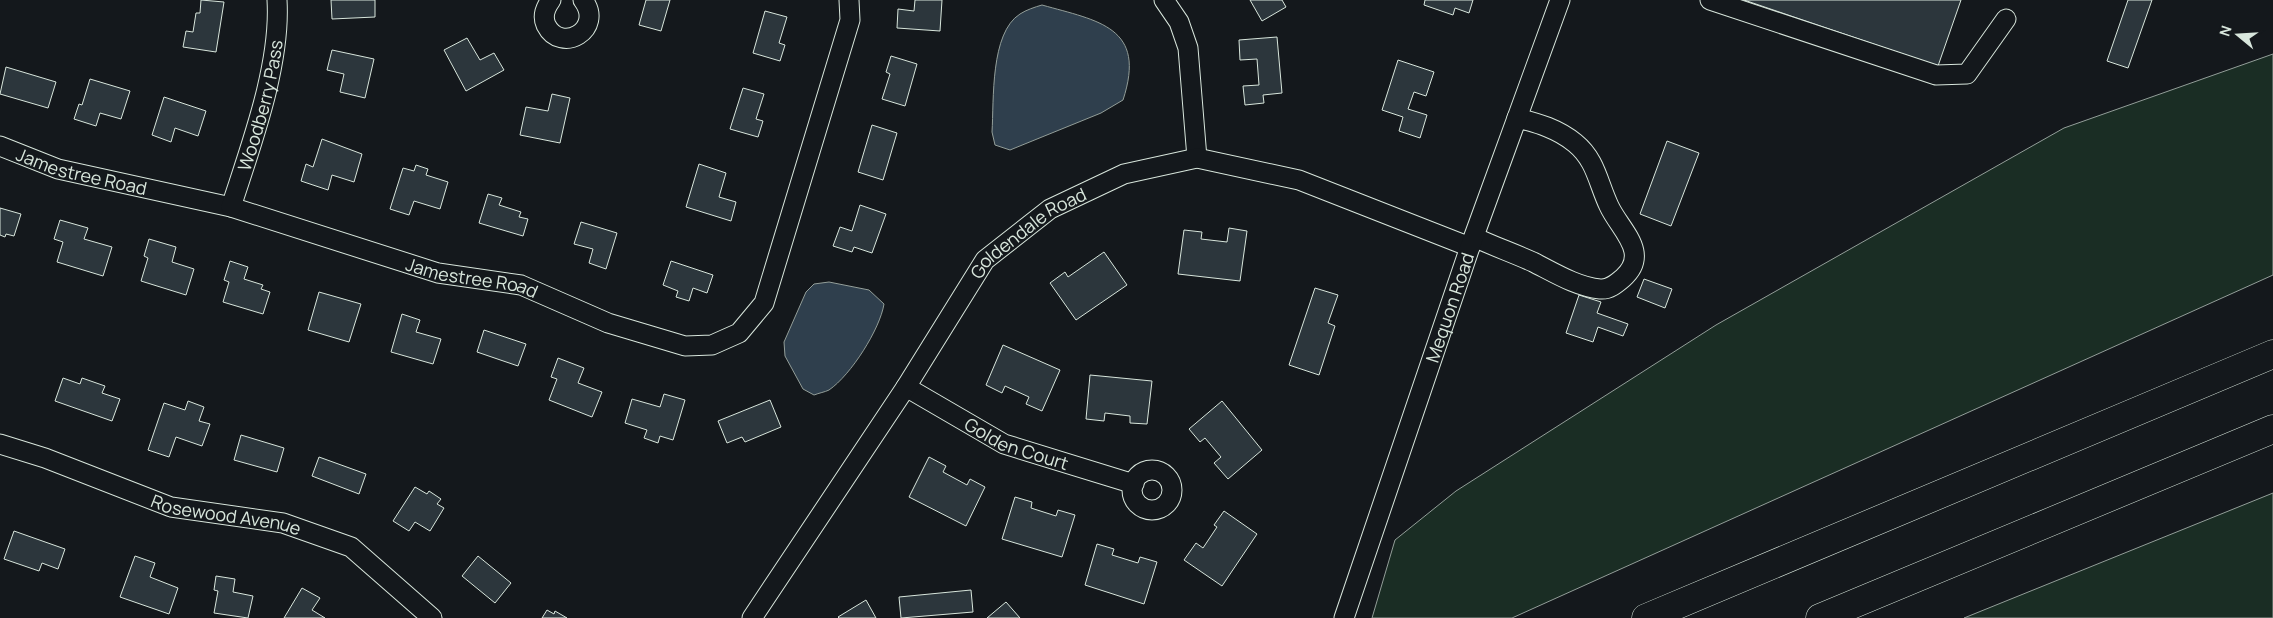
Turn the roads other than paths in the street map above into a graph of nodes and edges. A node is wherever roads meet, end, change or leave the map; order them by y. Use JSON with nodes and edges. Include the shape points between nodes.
{"nodes":[{"id":1,"x":277,"y":0,"type":"edge"},
{"id":2,"x":550,"y":0,"type":"edge"},
{"id":3,"x":583,"y":0,"type":"edge"},
{"id":4,"x":849,"y":0,"type":"edge"},
{"id":5,"x":1164,"y":0,"type":"edge"},
{"id":6,"x":1560,"y":0,"type":"edge"},
{"id":7,"x":1710,"y":0,"type":"edge"},
{"id":8,"x":2006,"y":19,"type":"dead end"},
{"id":9,"x":1517,"y":118,"type":"junction"},
{"id":10,"x":0,"y":146,"type":"edge"},
{"id":11,"x":1196,"y":158,"type":"junction"},
{"id":12,"x":231,"y":207,"type":"junction"},
{"id":13,"x":1472,"y":242,"type":"junction"},
{"id":14,"x":2273,"y":354,"type":"edge"},
{"id":15,"x":906,"y":387,"type":"junction"},
{"id":16,"x":2273,"y":428,"type":"edge"},
{"id":17,"x":0,"y":444,"type":"edge"},
{"id":18,"x":1134,"y":484,"type":"dead end"},
{"id":19,"x":1346,"y":611,"type":"edge"},
{"id":20,"x":432,"y":618,"type":"edge"},
{"id":21,"x":752,"y":618,"type":"edge"},
{"id":22,"x":1646,"y":618,"type":"edge"},
{"id":23,"x":1820,"y":618,"type":"edge"}],
"edges":[{"from":1,"to":12,"type":"street","name":"Woodberry Pass","via":[[275,50]]},
{"from":2,"to":3,"type":"street","via":[[544,22],[553,34],[567,39],[581,34],[589,22],[588,7]]},
{"from":4,"to":12,"type":"street","name":"Jamestree Road","via":[[850,20],[764,303],[740,333],[712,346],[685,346],[608,322],[521,285],[438,273]]},
{"from":5,"to":11,"type":"street","via":[[1179,22],[1188,48]]},
{"from":6,"to":9,"type":"street","name":"Mequon Road"},
{"from":7,"to":8,"type":"street","via":[[1936,75],[1967,74]]},
{"from":9,"to":13,"type":"street","name":"Mequon Road"},
{"from":9,"to":13,"type":"street","name":"Goldendale Road","via":[[1559,132],[1590,159],[1614,215],[1632,242],[1634,262],[1628,274],[1615,285],[1602,289],[1574,282]]},
{"from":10,"to":12,"type":"street","name":"Jamestree Road","via":[[58,169]]},
{"from":11,"to":13,"type":"street","name":"Goldendale Road","via":[[1299,180]]},
{"from":11,"to":15,"type":"street","name":"Goldendale Road","via":[[1124,174],[1050,209],[984,260]]},
{"from":13,"to":19,"type":"street","name":"Mequon Road"},
{"from":14,"to":22,"type":"highway"},
{"from":15,"to":18,"type":"street","name":"Golden Court","via":[[1004,444]]},
{"from":15,"to":21,"type":"street","name":"Goldendale Road"},
{"from":16,"to":23,"type":"highway"},
{"from":17,"to":20,"type":"street","name":"Rosewood Avenue","via":[[171,507],[283,523],[351,547]]}]}
